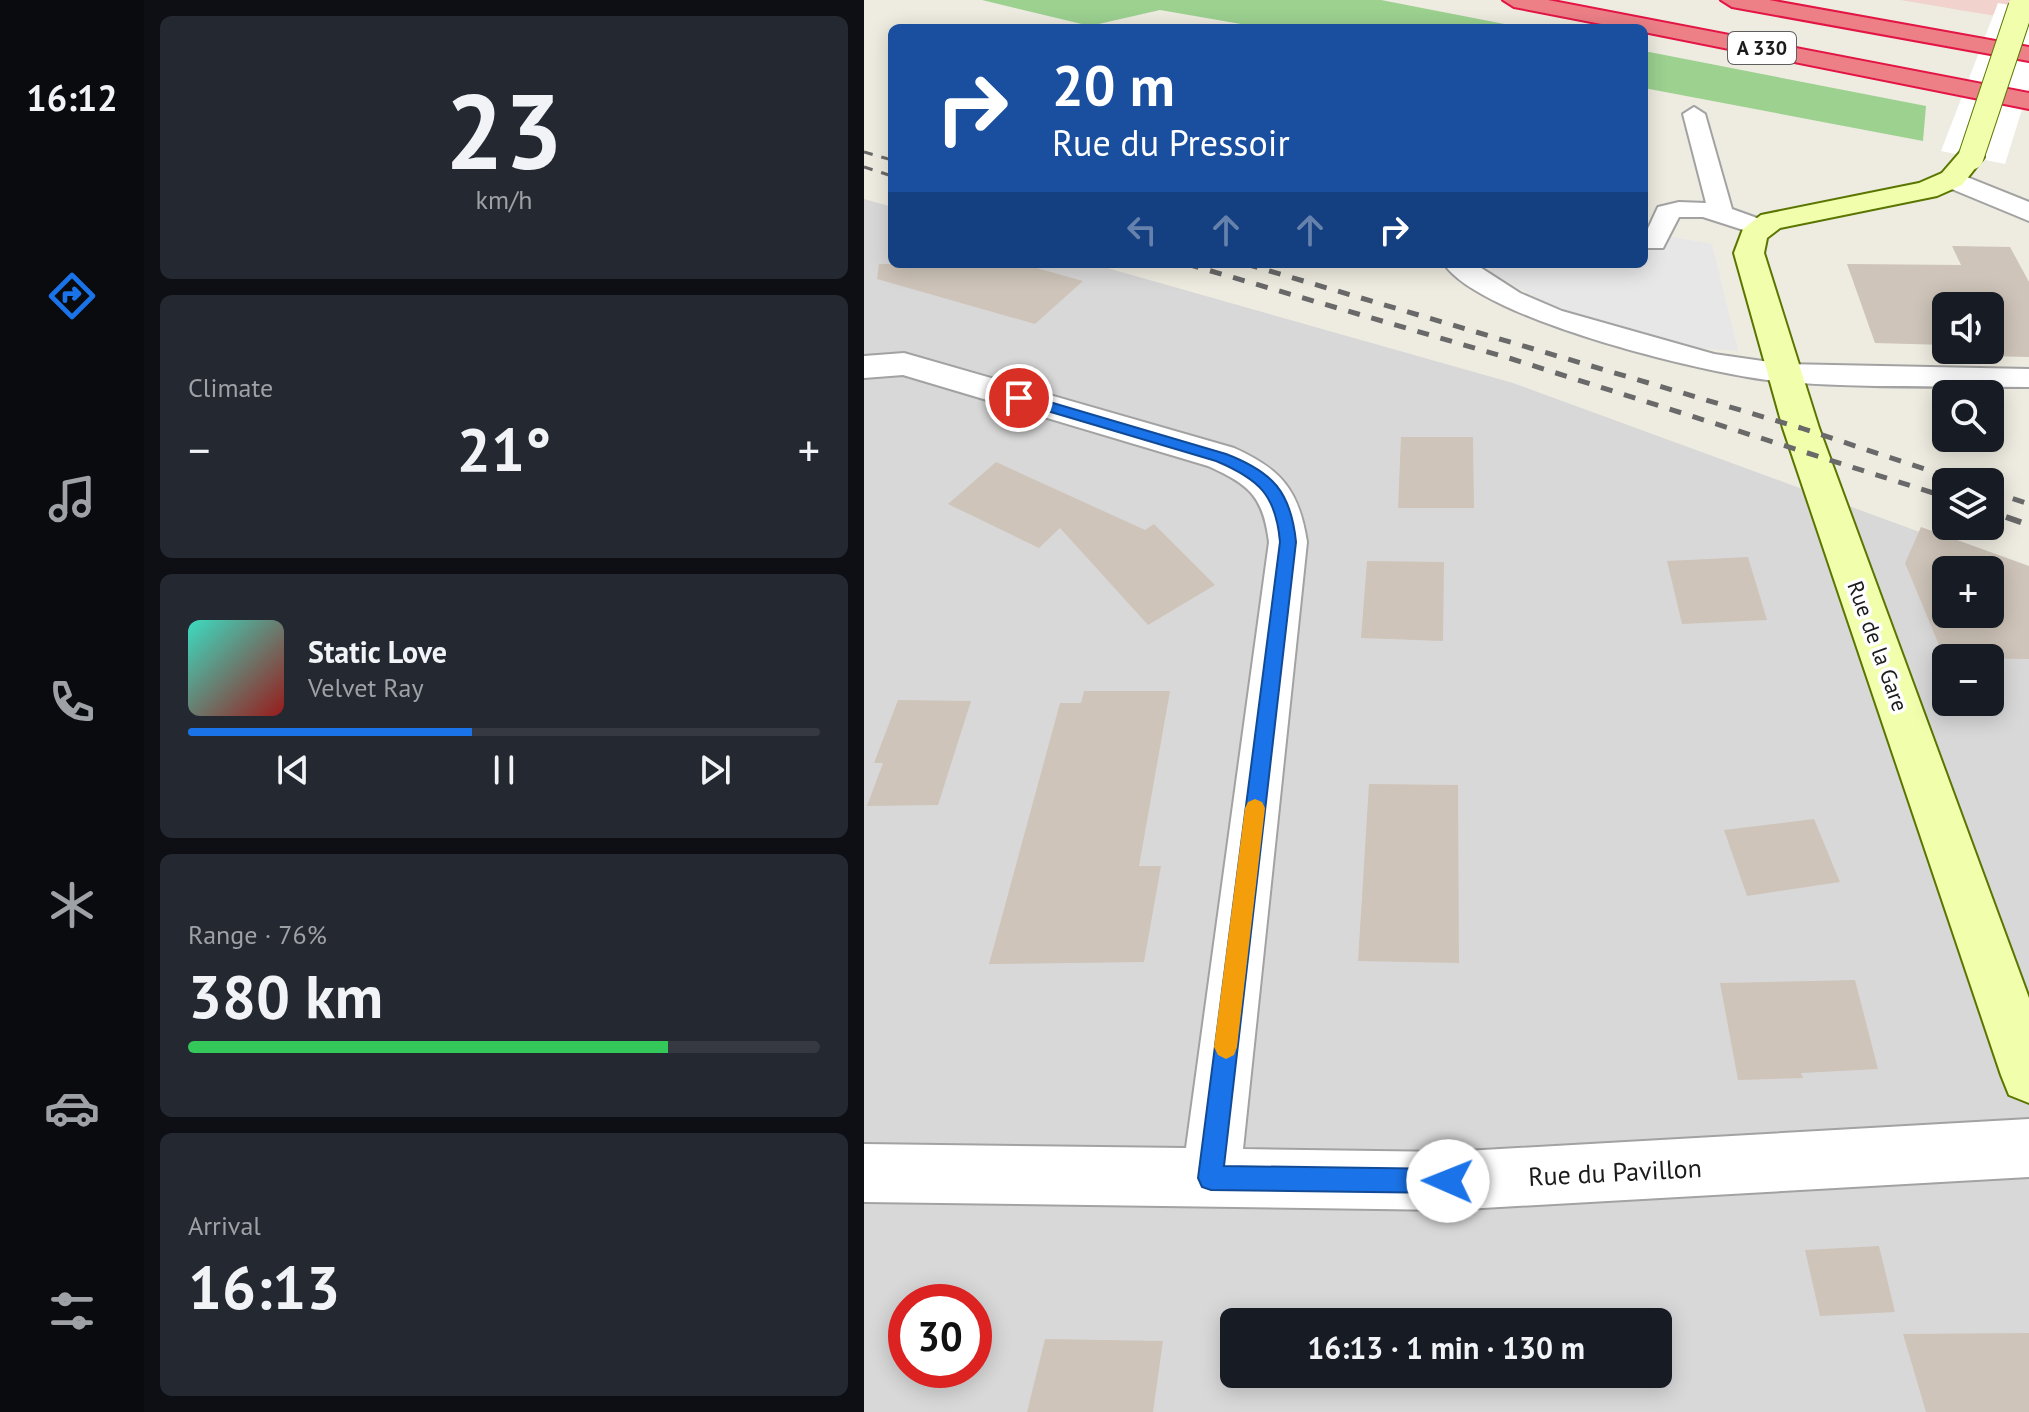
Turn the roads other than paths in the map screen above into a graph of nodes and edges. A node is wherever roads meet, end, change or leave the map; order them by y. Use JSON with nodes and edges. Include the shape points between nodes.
{"nodes":[{"id":1,"x":1514,"y":0,"type":"edge"},
{"id":2,"x":1732,"y":0,"type":"edge"},
{"id":3,"x":2023,"y":4,"type":"edge"},
{"id":4,"x":1636,"y":24,"type":"edge"},
{"id":5,"x":1648,"y":26,"type":"edge"},
{"id":6,"x":2029,"y":54,"type":"edge"},
{"id":7,"x":2029,"y":101,"type":"edge"},
{"id":8,"x":1694,"y":114,"type":"dead end"},
{"id":9,"x":1952,"y":179,"type":"junction"},
{"id":10,"x":2029,"y":212,"type":"edge"},
{"id":11,"x":1721,"y":213,"type":"junction"},
{"id":12,"x":1765,"y":224,"type":"junction"},
{"id":13,"x":1654,"y":243,"type":"dead end"},
{"id":14,"x":1463,"y":268,"type":"edge"},
{"id":15,"x":864,"y":367,"type":"edge"},
{"id":16,"x":1784,"y":373,"type":"junction"},
{"id":17,"x":2029,"y":378,"type":"edge"},
{"id":18,"x":2029,"y":1075,"type":"edge"},
{"id":19,"x":2029,"y":1148,"type":"edge"},
{"id":20,"x":864,"y":1173,"type":"edge"},
{"id":21,"x":1211,"y":1178,"type":"junction"}],
"edges":[{"from":1,"to":4,"type":"highway","number":"A 330"},
{"from":2,"to":6,"type":"highway","number":"A 330"},
{"from":3,"to":9,"type":"street","bridge":true,"via":[[1971,157]]},
{"from":5,"to":7,"type":"highway","number":"A 330"},
{"from":8,"to":11,"type":"lane"},
{"from":9,"to":10,"type":"street"},
{"from":9,"to":12,"type":"street","via":[[1906,195]]},
{"from":11,"to":12,"type":"lane"},
{"from":11,"to":13,"type":"lane","via":[[1697,208],[1667,212]]},
{"from":12,"to":16,"type":"street","name":"Rue de la Gare","via":[[1753,235],[1749,253]]},
{"from":14,"to":16,"type":"lane","via":[[1510,299],[1552,317],[1713,363]]},
{"from":15,"to":21,"type":"street","via":[[904,364],[1221,457],[1249,469],[1277,494],[1288,542]]},
{"from":16,"to":17,"type":"lane"},
{"from":16,"to":18,"type":"street","name":"Rue de la Gare"},
{"from":19,"to":21,"type":"street","name":"Rue du Pavillon","via":[[1448,1181]]},
{"from":20,"to":21,"type":"street","name":"Rue du Pavillon"}]}
